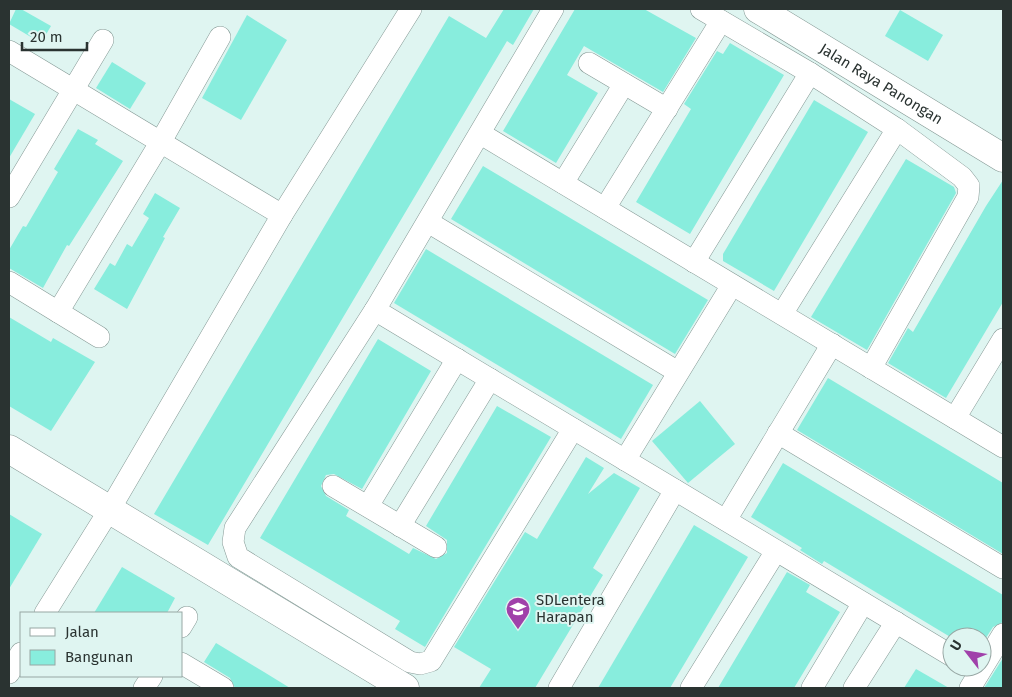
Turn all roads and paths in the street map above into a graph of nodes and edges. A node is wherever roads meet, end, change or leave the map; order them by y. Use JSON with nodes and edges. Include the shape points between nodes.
{"nodes":[{"id":1,"x":411,"y":9,"type":"edge"},
{"id":2,"x":553,"y":9,"type":"edge"},
{"id":3,"x":701,"y":9,"type":"edge"},
{"id":4,"x":758,"y":9,"type":"edge"},
{"id":5,"x":721,"y":21,"type":"junction"},
{"id":6,"x":220,"y":38,"type":"dead end"},
{"id":7,"x":104,"y":40,"type":"dead end"},
{"id":8,"x":9,"y":51,"type":"edge"},
{"id":9,"x":590,"y":63,"type":"dead end"},
{"id":10,"x":810,"y":72,"type":"junction"},
{"id":11,"x":624,"y":84,"type":"junction"},
{"id":12,"x":74,"y":90,"type":"junction"},
{"id":13,"x":666,"y":110,"type":"junction"},
{"id":14,"x":897,"y":129,"type":"junction"},
{"id":15,"x":481,"y":134,"type":"junction"},
{"id":16,"x":160,"y":143,"type":"junction"},
{"id":17,"x":1003,"y":158,"type":"edge"},
{"id":18,"x":563,"y":184,"type":"junction"},
{"id":19,"x":9,"y":197,"type":"edge"},
{"id":20,"x":605,"y":208,"type":"junction"},
{"id":21,"x":282,"y":215,"type":"junction"},
{"id":22,"x":428,"y":222,"type":"junction"},
{"id":23,"x":694,"y":262,"type":"junction"},
{"id":24,"x":9,"y":282,"type":"edge"},
{"id":25,"x":732,"y":285,"type":"junction"},
{"id":26,"x":375,"y":310,"type":"junction"},
{"id":27,"x":58,"y":312,"type":"junction"},
{"id":28,"x":782,"y":314,"type":"junction"},
{"id":29,"x":99,"y":337,"type":"dead end"},
{"id":30,"x":1003,"y":339,"type":"edge"},
{"id":31,"x":832,"y":344,"type":"junction"},
{"id":32,"x":457,"y":359,"type":"junction"},
{"id":33,"x":871,"y":368,"type":"junction"},
{"id":34,"x":678,"y":372,"type":"junction"},
{"id":35,"x":490,"y":379,"type":"junction"},
{"id":36,"x":955,"y":418,"type":"junction"},
{"id":37,"x":574,"y":429,"type":"junction"},
{"id":38,"x":778,"y":434,"type":"junction"},
{"id":39,"x":1003,"y":446,"type":"edge"},
{"id":40,"x":9,"y":449,"type":"edge"},
{"id":41,"x":625,"y":460,"type":"junction"},
{"id":42,"x":333,"y":486,"type":"dead end"},
{"id":43,"x":675,"y":490,"type":"junction"},
{"id":44,"x":368,"y":506,"type":"junction"},
{"id":45,"x":104,"y":519,"type":"junction"},
{"id":46,"x":726,"y":520,"type":"junction"},
{"id":47,"x":400,"y":526,"type":"junction"},
{"id":48,"x":436,"y":547,"type":"dead end"},
{"id":49,"x":776,"y":550,"type":"junction"},
{"id":50,"x":1003,"y":568,"type":"edge"},
{"id":51,"x":862,"y":602,"type":"junction"},
{"id":52,"x":46,"y":612,"type":"edge"},
{"id":53,"x":896,"y":622,"type":"junction"},
{"id":54,"x":1003,"y":634,"type":"edge"},
{"id":55,"x":992,"y":649,"type":"edge"},
{"id":56,"x":942,"y":650,"type":"edge"},
{"id":57,"x":20,"y":655,"type":"edge"},
{"id":58,"x":182,"y":664,"type":"edge"},
{"id":59,"x":9,"y":674,"type":"edge"},
{"id":60,"x":151,"y":677,"type":"edge"},
{"id":61,"x":144,"y":688,"type":"edge"},
{"id":62,"x":223,"y":688,"type":"edge"},
{"id":63,"x":406,"y":688,"type":"edge"},
{"id":64,"x":559,"y":688,"type":"edge"},
{"id":65,"x":691,"y":688,"type":"edge"},
{"id":66,"x":812,"y":688,"type":"edge"},
{"id":67,"x":854,"y":688,"type":"edge"}],
"edges":[{"from":1,"to":21,"type":"street"},
{"from":2,"to":15,"type":"street"},
{"from":3,"to":5,"type":"street"},
{"from":4,"to":17,"type":"street","name":"Jalan Raya Panongan"},
{"from":5,"to":10,"type":"street"},
{"from":5,"to":13,"type":"street"},
{"from":6,"to":16,"type":"street"},
{"from":7,"to":12,"type":"street"},
{"from":8,"to":12,"type":"street"},
{"from":9,"to":11,"type":"street"},
{"from":10,"to":14,"type":"street"},
{"from":10,"to":23,"type":"street"},
{"from":11,"to":13,"type":"street"},
{"from":11,"to":18,"type":"street"},
{"from":12,"to":16,"type":"street"},
{"from":12,"to":19,"type":"street"},
{"from":13,"to":20,"type":"street"},
{"from":14,"to":28,"type":"street"},
{"from":14,"to":33,"type":"street","via":[[962,177],[968,186],[968,197]]},
{"from":15,"to":18,"type":"street"},
{"from":15,"to":22,"type":"street"},
{"from":16,"to":21,"type":"street"},
{"from":16,"to":27,"type":"street"},
{"from":18,"to":20,"type":"street"},
{"from":20,"to":23,"type":"street"},
{"from":21,"to":45,"type":"street"},
{"from":22,"to":26,"type":"street"},
{"from":22,"to":34,"type":"street"},
{"from":23,"to":25,"type":"street"},
{"from":24,"to":27,"type":"street"},
{"from":25,"to":28,"type":"street"},
{"from":25,"to":34,"type":"street"},
{"from":26,"to":32,"type":"street"},
{"from":26,"to":37,"type":"street","via":[[235,528],[234,550],[238,557],[410,662],[431,661]]},
{"from":27,"to":29,"type":"street"},
{"from":28,"to":31,"type":"street"},
{"from":30,"to":36,"type":"street"},
{"from":31,"to":33,"type":"street"},
{"from":31,"to":38,"type":"street"},
{"from":32,"to":35,"type":"street"},
{"from":32,"to":44,"type":"street"},
{"from":33,"to":36,"type":"street"},
{"from":34,"to":41,"type":"street"},
{"from":35,"to":37,"type":"street"},
{"from":35,"to":47,"type":"street"},
{"from":36,"to":39,"type":"street"},
{"from":37,"to":41,"type":"street"},
{"from":38,"to":46,"type":"street"},
{"from":38,"to":50,"type":"street"},
{"from":40,"to":45,"type":"street"},
{"from":41,"to":43,"type":"street"},
{"from":42,"to":44,"type":"street"},
{"from":43,"to":46,"type":"street"},
{"from":43,"to":64,"type":"street"},
{"from":44,"to":47,"type":"street"},
{"from":45,"to":52,"type":"street"},
{"from":45,"to":63,"type":"street"},
{"from":46,"to":49,"type":"street"},
{"from":47,"to":48,"type":"street"},
{"from":49,"to":51,"type":"street"},
{"from":49,"to":65,"type":"street"},
{"from":51,"to":53,"type":"street"},
{"from":51,"to":66,"type":"street"},
{"from":53,"to":56,"type":"street"},
{"from":53,"to":67,"type":"street"},
{"from":54,"to":55,"type":"street"},
{"from":57,"to":59,"type":"street"},
{"from":58,"to":62,"type":"street"},
{"from":60,"to":61,"type":"street"}]}
